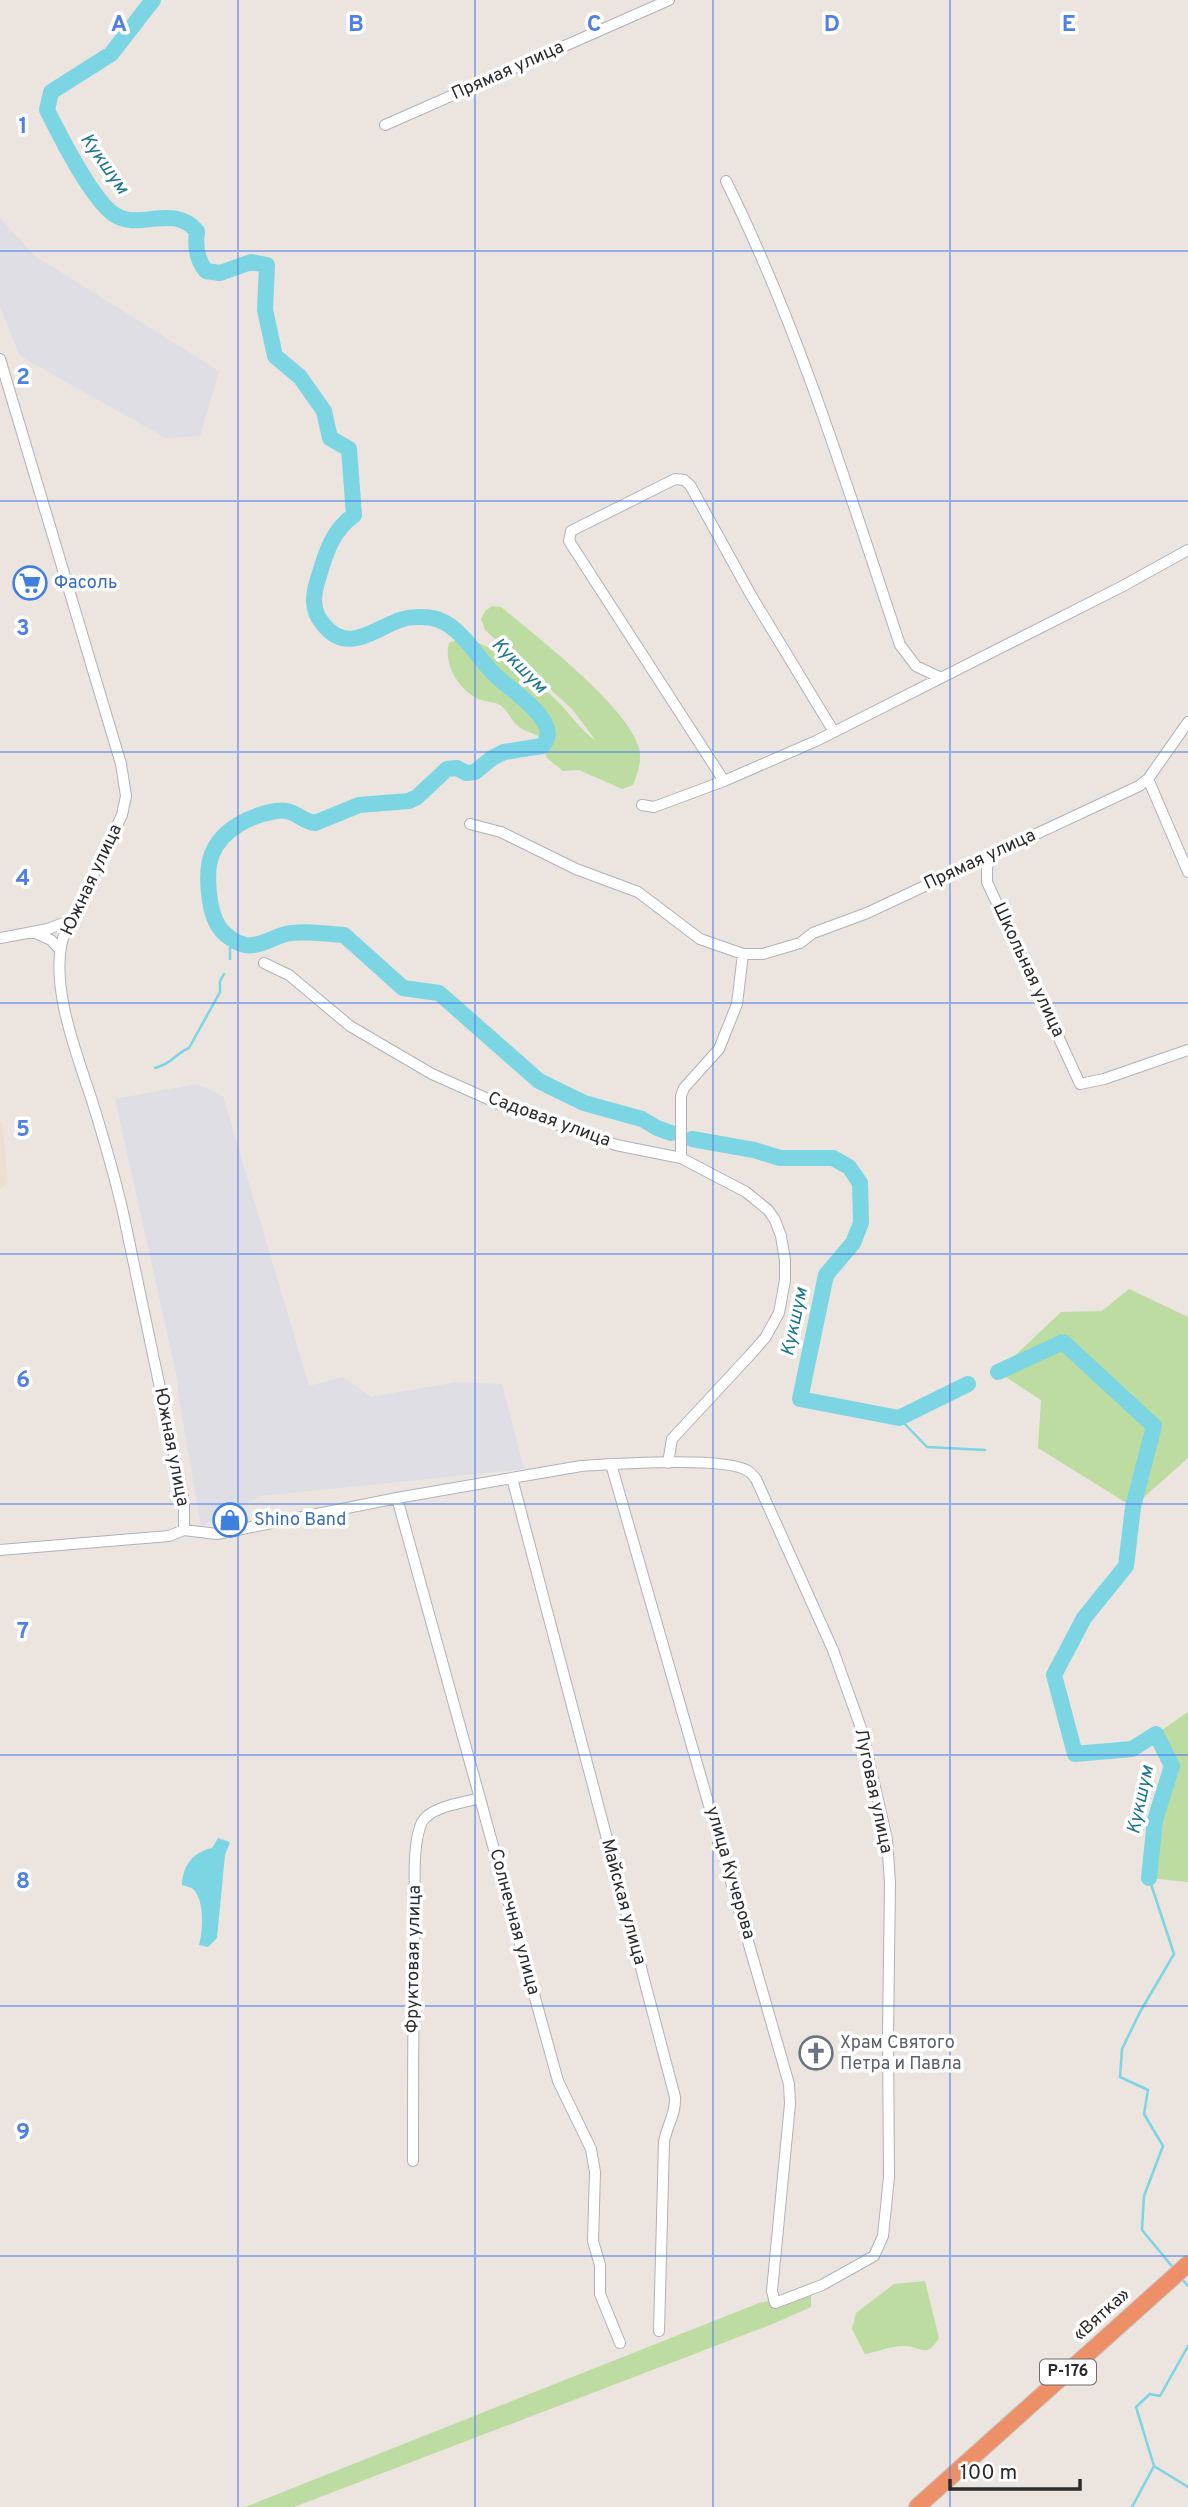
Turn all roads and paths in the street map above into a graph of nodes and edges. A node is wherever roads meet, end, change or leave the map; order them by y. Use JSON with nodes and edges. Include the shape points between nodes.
{"nodes":[{"id":1,"x":669,"y":0,"type":"edge"},
{"id":2,"x":385,"y":125,"type":"dead end"},
{"id":3,"x":726,"y":181,"type":"dead end"},
{"id":4,"x":0,"y":359,"type":"edge"},
{"id":5,"x":1188,"y":550,"type":"edge"},
{"id":6,"x":941,"y":678,"type":"junction"},
{"id":7,"x":1188,"y":722,"type":"edge"},
{"id":8,"x":834,"y":732,"type":"junction"},
{"id":9,"x":1148,"y":779,"type":"junction"},
{"id":10,"x":723,"y":781,"type":"junction"},
{"id":11,"x":642,"y":805,"type":"dead end"},
{"id":12,"x":470,"y":824,"type":"dead end"},
{"id":13,"x":992,"y":855,"type":"junction"},
{"id":14,"x":967,"y":866,"type":"junction"},
{"id":15,"x":1188,"y":872,"type":"edge"},
{"id":16,"x":987,"y":882,"type":"junction"},
{"id":17,"x":71,"y":920,"type":"junction"},
{"id":18,"x":33,"y":932,"type":"junction"},
{"id":19,"x":0,"y":938,"type":"edge"},
{"id":20,"x":60,"y":950,"type":"junction"},
{"id":21,"x":743,"y":954,"type":"junction"},
{"id":22,"x":264,"y":963,"type":"dead end"},
{"id":23,"x":1188,"y":1050,"type":"edge"},
{"id":24,"x":681,"y":1158,"type":"junction"},
{"id":25,"x":668,"y":1463,"type":"junction"},
{"id":26,"x":611,"y":1464,"type":"junction"},
{"id":27,"x":512,"y":1478,"type":"junction"},
{"id":28,"x":397,"y":1498,"type":"junction"},
{"id":29,"x":184,"y":1530,"type":"junction"},
{"id":30,"x":0,"y":1550,"type":"edge"},
{"id":31,"x":480,"y":1798,"type":"junction"},
{"id":32,"x":414,"y":2161,"type":"dead end"},
{"id":33,"x":1188,"y":2264,"type":"edge"},
{"id":34,"x":772,"y":2291,"type":"joint"},
{"id":35,"x":659,"y":2332,"type":"dead end"},
{"id":36,"x":620,"y":2343,"type":"dead end"},
{"id":37,"x":917,"y":2507,"type":"edge"}],
"edges":[{"from":1,"to":2,"type":"street","name":"Прямая улица"},
{"from":3,"to":6,"type":"street","via":[[754,238],[836,452],[900,645],[916,666]]},
{"from":4,"to":17,"type":"street","name":"Южная улица","via":[[126,786],[118,824]]},
{"from":5,"to":6,"type":"street"},
{"from":6,"to":8,"type":"street"},
{"from":7,"to":9,"type":"street","name":"Прямая улица"},
{"from":8,"to":10,"type":"street"},
{"from":8,"to":10,"type":"street","via":[[690,485],[675,479],[571,531],[569,541]]},
{"from":9,"to":13,"type":"street","name":"Прямая улица"},
{"from":9,"to":15,"type":"street"},
{"from":10,"to":11,"type":"street","via":[[654,807]]},
{"from":12,"to":21,"type":"street","via":[[501,832],[576,869],[638,892],[699,939]]},
{"from":13,"to":14,"type":"street","name":"Прямая улица"},
{"from":13,"to":16,"type":"street","name":"Школьная улица"},
{"from":14,"to":16,"type":"street"},
{"from":14,"to":21,"type":"street","name":"Прямая улица","via":[[813,933],[800,943],[762,954]]},
{"from":16,"to":23,"type":"street","name":"Школьная улица","via":[[1080,1084]]},
{"from":17,"to":18,"type":"street"},
{"from":17,"to":20,"type":"street","name":"Южная улица"},
{"from":18,"to":19,"type":"street"},
{"from":18,"to":20,"type":"street"},
{"from":20,"to":29,"type":"street","name":"Южная улица","via":[[68,1019],[124,1217],[184,1502]]},
{"from":21,"to":24,"type":"street","via":[[737,1003],[719,1049],[681,1096]]},
{"from":22,"to":24,"type":"street","name":"Садовая улица","via":[[289,975],[350,1026],[432,1074],[497,1103],[616,1145]]},
{"from":24,"to":25,"type":"street","name":"Садовая улица","via":[[746,1192],[768,1210],[781,1236],[785,1260],[779,1313],[765,1338],[672,1439]]},
{"from":25,"to":26,"type":"street"},
{"from":25,"to":34,"type":"street","name":"Луговая улица","via":[[748,1470],[763,1494],[834,1650],[862,1731],[887,1839],[889,2177],[883,2236],[874,2256],[822,2285],[775,2303]]},
{"from":26,"to":27,"type":"street"},
{"from":26,"to":34,"type":"street","name":"улица Кучерова","via":[[789,2084]]},
{"from":27,"to":28,"type":"street"},
{"from":27,"to":35,"type":"street","name":"Майская улица","via":[[675,2097],[664,2142]]},
{"from":28,"to":29,"type":"street","via":[[217,1534]]},
{"from":28,"to":31,"type":"street","name":"Солнечная улица"},
{"from":29,"to":30,"type":"street","via":[[169,1536]]},
{"from":31,"to":32,"type":"street","name":"Фруктовая улица","via":[[435,1811],[423,1820],[419,1833],[413,1987]]},
{"from":31,"to":36,"type":"street","name":"Солнечная улица","via":[[558,2081],[591,2149],[593,2241],[600,2265],[600,2294]]},
{"from":33,"to":37,"type":"highway","name":"«Вятка»","number":"Р-176"}]}
